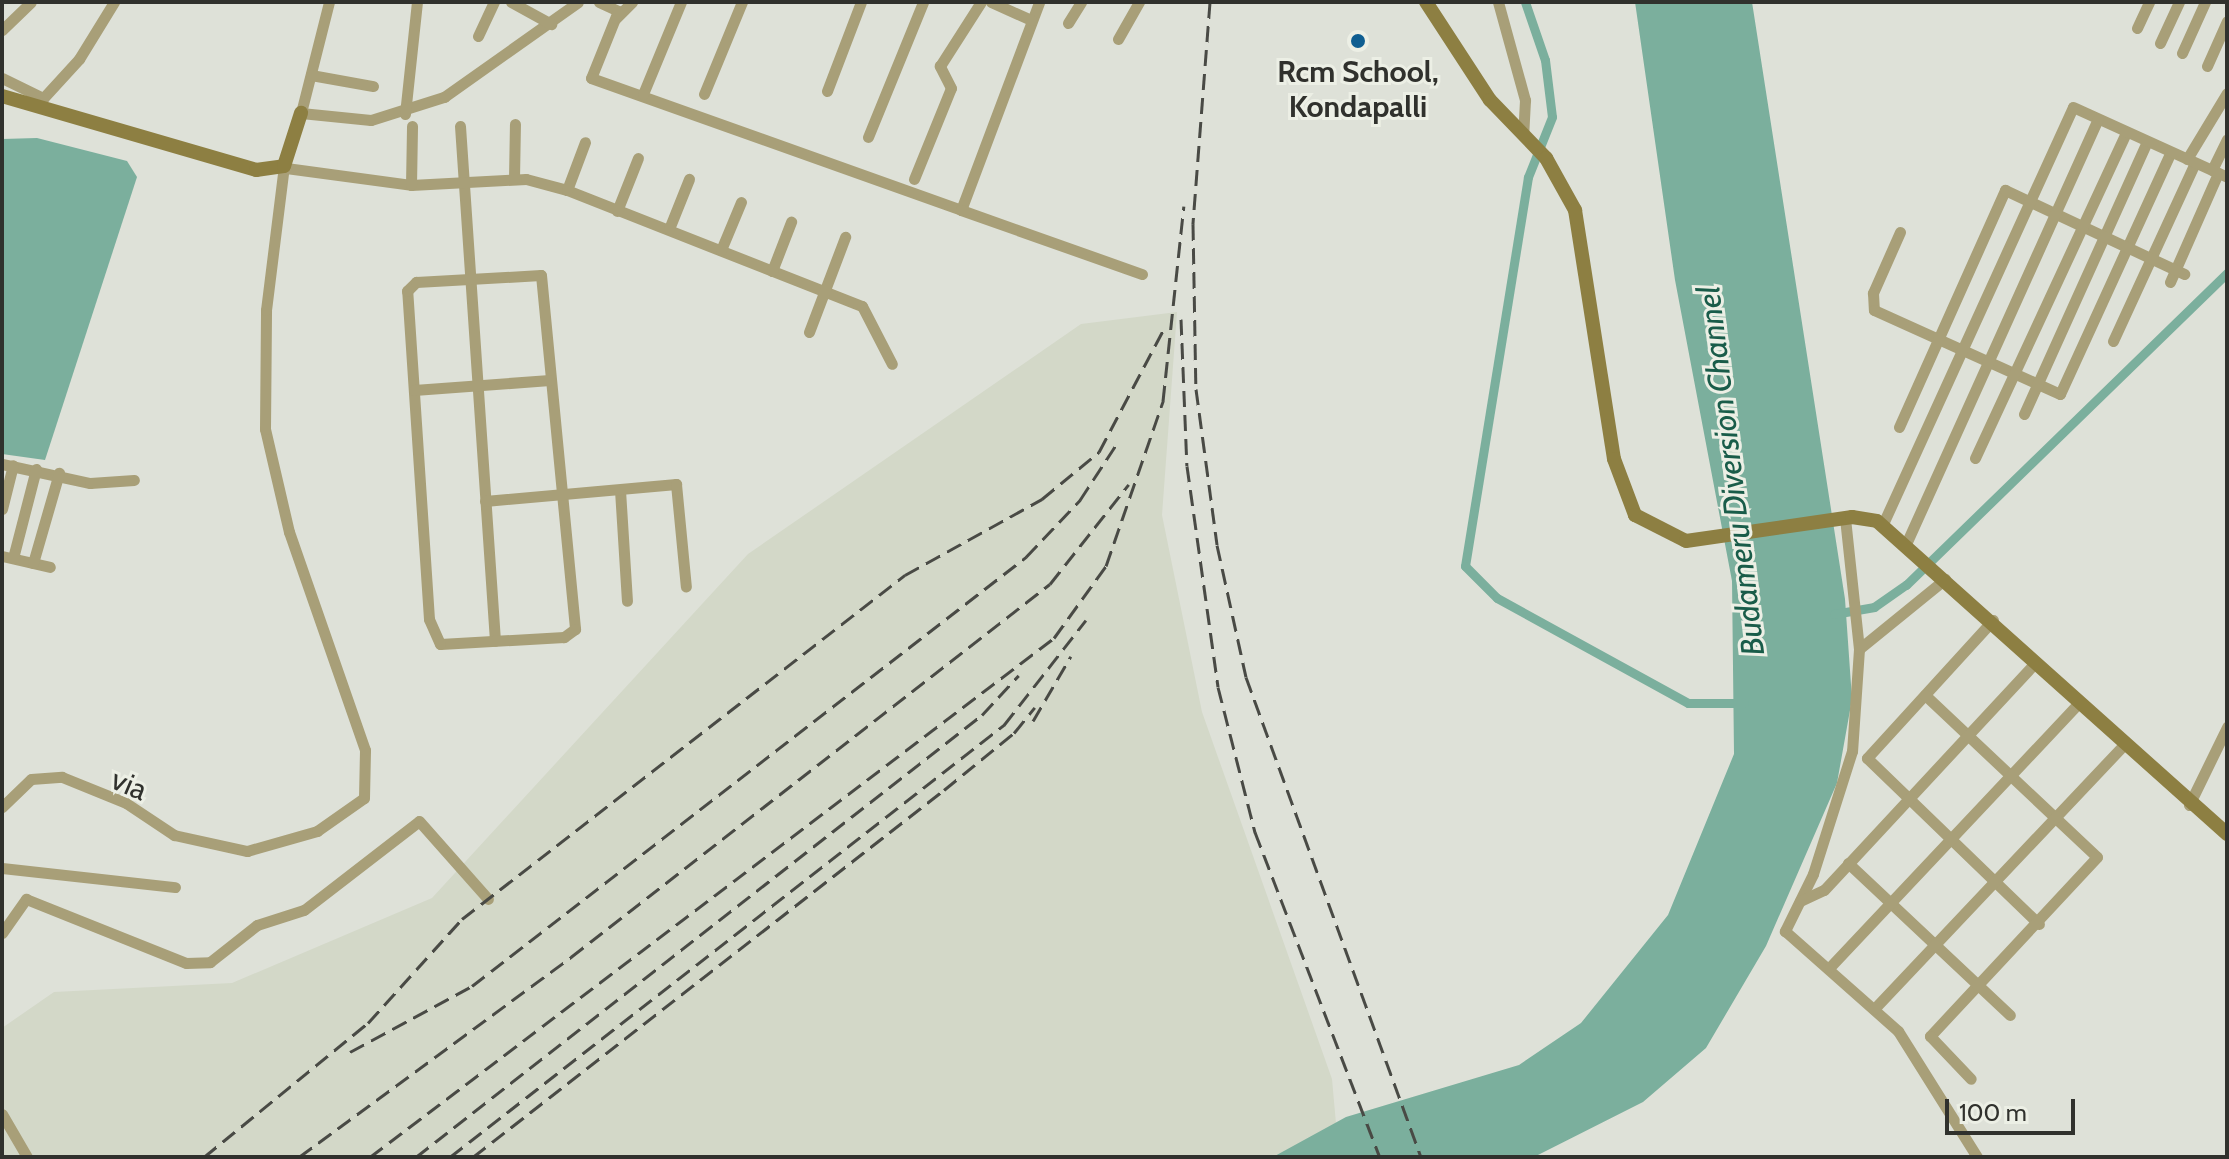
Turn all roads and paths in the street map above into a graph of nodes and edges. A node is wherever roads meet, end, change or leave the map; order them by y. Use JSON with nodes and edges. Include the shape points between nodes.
{"nodes":[{"id":1,"x":31,"y":2,"type":"edge"},
{"id":2,"x":114,"y":2,"type":"edge"},
{"id":3,"x":329,"y":2,"type":"edge"},
{"id":4,"x":417,"y":2,"type":"edge"},
{"id":5,"x":494,"y":2,"type":"edge"},
{"id":6,"x":511,"y":2,"type":"edge"},
{"id":7,"x":578,"y":2,"type":"edge"},
{"id":8,"x":599,"y":2,"type":"edge"},
{"id":9,"x":632,"y":2,"type":"edge"},
{"id":10,"x":681,"y":2,"type":"edge"},
{"id":11,"x":742,"y":2,"type":"edge"},
{"id":12,"x":861,"y":2,"type":"edge"},
{"id":13,"x":923,"y":2,"type":"edge"},
{"id":14,"x":981,"y":2,"type":"edge"},
{"id":15,"x":1039,"y":2,"type":"edge"},
{"id":16,"x":1081,"y":2,"type":"edge"},
{"id":17,"x":1139,"y":2,"type":"edge"},
{"id":18,"x":1426,"y":2,"type":"edge"},
{"id":19,"x":1498,"y":2,"type":"edge"},
{"id":20,"x":2149,"y":2,"type":"edge"},
{"id":21,"x":2179,"y":2,"type":"edge"},
{"id":22,"x":2205,"y":2,"type":"edge"},
{"id":23,"x":997,"y":3,"type":"edge"},
{"id":24,"x":616,"y":18,"type":"junction"},
{"id":25,"x":1031,"y":20,"type":"junction"},
{"id":26,"x":2227,"y":21,"type":"edge"},
{"id":27,"x":1068,"y":23,"type":"dead end"},
{"id":28,"x":551,"y":24,"type":"junction"},
{"id":29,"x":2137,"y":28,"type":"dead end"},
{"id":30,"x":2,"y":30,"type":"edge"},
{"id":31,"x":478,"y":36,"type":"dead end"},
{"id":32,"x":1118,"y":39,"type":"dead end"},
{"id":33,"x":2160,"y":43,"type":"dead end"},
{"id":34,"x":2182,"y":53,"type":"dead end"},
{"id":35,"x":2207,"y":66,"type":"dead end"},
{"id":36,"x":311,"y":75,"type":"junction"},
{"id":37,"x":2,"y":78,"type":"edge"},
{"id":38,"x":373,"y":86,"type":"dead end"},
{"id":39,"x":827,"y":91,"type":"dead end"},
{"id":40,"x":2227,"y":93,"type":"edge"},
{"id":41,"x":643,"y":94,"type":"junction"},
{"id":42,"x":704,"y":94,"type":"dead end"},
{"id":43,"x":2,"y":96,"type":"edge"},
{"id":44,"x":40,"y":102,"type":"junction"},
{"id":45,"x":301,"y":113,"type":"junction"},
{"id":46,"x":405,"y":114,"type":"junction"},
{"id":47,"x":2098,"y":119,"type":"junction"},
{"id":48,"x":515,"y":124,"type":"dead end"},
{"id":49,"x":412,"y":126,"type":"dead end"},
{"id":50,"x":460,"y":126,"type":"dead end"},
{"id":51,"x":2126,"y":132,"type":"junction"},
{"id":52,"x":1523,"y":133,"type":"junction"},
{"id":53,"x":868,"y":137,"type":"dead end"},
{"id":54,"x":2227,"y":139,"type":"edge"},
{"id":55,"x":2147,"y":141,"type":"junction"},
{"id":56,"x":585,"y":142,"type":"dead end"},
{"id":57,"x":2171,"y":152,"type":"junction"},
{"id":58,"x":638,"y":158,"type":"dead end"},
{"id":59,"x":2191,"y":161,"type":"junction"},
{"id":60,"x":285,"y":167,"type":"junction"},
{"id":61,"x":2219,"y":173,"type":"edge"},
{"id":62,"x":514,"y":179,"type":"junction"},
{"id":63,"x":689,"y":179,"type":"dead end"},
{"id":64,"x":914,"y":179,"type":"dead end"},
{"id":65,"x":459,"y":182,"type":"junction"},
{"id":66,"x":411,"y":185,"type":"junction"},
{"id":67,"x":567,"y":190,"type":"junction"},
{"id":68,"x":741,"y":202,"type":"dead end"},
{"id":69,"x":2030,"y":202,"type":"junction"},
{"id":70,"x":961,"y":210,"type":"junction"},
{"id":71,"x":617,"y":211,"type":"junction"},
{"id":72,"x":2056,"y":214,"type":"junction"},
{"id":73,"x":791,"y":222,"type":"dead end"},
{"id":74,"x":2083,"y":226,"type":"junction"},
{"id":75,"x":669,"y":229,"type":"junction"},
{"id":76,"x":1900,"y":232,"type":"dead end"},
{"id":77,"x":2104,"y":236,"type":"junction"},
{"id":78,"x":845,"y":237,"type":"dead end"},
{"id":79,"x":2128,"y":247,"type":"junction"},
{"id":80,"x":721,"y":250,"type":"junction"},
{"id":81,"x":2151,"y":258,"type":"junction"},
{"id":82,"x":772,"y":271,"type":"junction"},
{"id":83,"x":2180,"y":272,"type":"junction"},
{"id":84,"x":1142,"y":274,"type":"dead end"},
{"id":85,"x":472,"y":277,"type":"junction"},
{"id":86,"x":2170,"y":282,"type":"dead end"},
{"id":87,"x":824,"y":292,"type":"junction"},
{"id":88,"x":809,"y":332,"type":"dead end"},
{"id":89,"x":1937,"y":339,"type":"junction"},
{"id":90,"x":2113,"y":341,"type":"dead end"},
{"id":91,"x":1962,"y":350,"type":"junction"},
{"id":92,"x":1988,"y":362,"type":"junction"},
{"id":93,"x":892,"y":364,"type":"dead end"},
{"id":94,"x":2016,"y":374,"type":"junction"},
{"id":95,"x":550,"y":380,"type":"junction"},
{"id":96,"x":2037,"y":384,"type":"junction"},
{"id":97,"x":481,"y":389,"type":"junction"},
{"id":98,"x":414,"y":390,"type":"junction"},
{"id":99,"x":2024,"y":414,"type":"dead end"},
{"id":100,"x":1899,"y":427,"type":"dead end"},
{"id":101,"x":1975,"y":458,"type":"dead end"},
{"id":102,"x":8,"y":465,"type":"edge"},
{"id":103,"x":36,"y":469,"type":"junction"},
{"id":104,"x":59,"y":473,"type":"junction"},
{"id":105,"x":134,"y":480,"type":"dead end"},
{"id":106,"x":620,"y":490,"type":"junction"},
{"id":107,"x":563,"y":496,"type":"junction"},
{"id":108,"x":485,"y":501,"type":"junction"},
{"id":109,"x":2,"y":509,"type":"edge"},
{"id":110,"x":1845,"y":518,"type":"junction"},
{"id":111,"x":1882,"y":526,"type":"junction"},
{"id":112,"x":1906,"y":544,"type":"junction"},
{"id":113,"x":7,"y":557,"type":"edge"},
{"id":114,"x":33,"y":563,"type":"junction"},
{"id":115,"x":50,"y":567,"type":"dead end"},
{"id":116,"x":1944,"y":578,"type":"junction"},
{"id":117,"x":686,"y":587,"type":"dead end"},
{"id":118,"x":627,"y":601,"type":"dead end"},
{"id":119,"x":1993,"y":620,"type":"junction"},
{"id":120,"x":495,"y":641,"type":"junction"},
{"id":121,"x":1859,"y":649,"type":"junction"},
{"id":122,"x":2036,"y":662,"type":"junction"},
{"id":123,"x":1925,"y":695,"type":"junction"},
{"id":124,"x":2079,"y":703,"type":"junction"},
{"id":125,"x":2227,"y":727,"type":"edge"},
{"id":126,"x":1967,"y":737,"type":"junction"},
{"id":127,"x":2122,"y":747,"type":"junction"},
{"id":128,"x":2011,"y":778,"type":"junction"},
{"id":129,"x":1907,"y":800,"type":"junction"},
{"id":130,"x":2189,"y":805,"type":"junction"},
{"id":131,"x":2,"y":807,"type":"edge"},
{"id":132,"x":2055,"y":820,"type":"junction"},
{"id":133,"x":2227,"y":834,"type":"edge"},
{"id":134,"x":1951,"y":841,"type":"junction"},
{"id":135,"x":1848,"y":863,"type":"junction"},
{"id":136,"x":2,"y":868,"type":"edge"},
{"id":137,"x":1995,"y":882,"type":"junction"},
{"id":138,"x":175,"y":887,"type":"dead end"},
{"id":139,"x":488,"y":899,"type":"dead end"},
{"id":140,"x":1800,"y":901,"type":"junction"},
{"id":141,"x":1890,"y":905,"type":"junction"},
{"id":142,"x":2039,"y":924,"type":"junction"},
{"id":143,"x":2,"y":933,"type":"edge"},
{"id":144,"x":1934,"y":945,"type":"junction"},
{"id":145,"x":1830,"y":967,"type":"junction"},
{"id":146,"x":1978,"y":986,"type":"junction"},
{"id":147,"x":1874,"y":1009,"type":"junction"},
{"id":148,"x":2010,"y":1015,"type":"dead end"},
{"id":149,"x":1971,"y":1079,"type":"dead end"},
{"id":150,"x":2,"y":1114,"type":"edge"},
{"id":151,"x":27,"y":1157,"type":"edge"},
{"id":152,"x":1977,"y":1157,"type":"edge"}],
"edges":[{"from":1,"to":30,"type":"street"},
{"from":2,"to":44,"type":"street","via":[[79,59]]},
{"from":3,"to":36,"type":"street"},
{"from":4,"to":46,"type":"street"},
{"from":5,"to":31,"type":"street"},
{"from":6,"to":28,"type":"street"},
{"from":7,"to":28,"type":"street"},
{"from":8,"to":24,"type":"street","via":[[617,10]]},
{"from":9,"to":24,"type":"street"},
{"from":10,"to":41,"type":"street"},
{"from":11,"to":42,"type":"street"},
{"from":12,"to":39,"type":"street"},
{"from":13,"to":53,"type":"street"},
{"from":14,"to":64,"type":"street","via":[[940,66],[951,88]]},
{"from":15,"to":25,"type":"street"},
{"from":16,"to":27,"type":"street"},
{"from":17,"to":32,"type":"street"},
{"from":18,"to":52,"type":"main road","via":[[1490,100]]},
{"from":19,"to":52,"type":"street","via":[[1525,100]]},
{"from":20,"to":29,"type":"street"},
{"from":21,"to":33,"type":"street"},
{"from":22,"to":34,"type":"street"},
{"from":23,"to":25,"type":"street"},
{"from":24,"to":41,"type":"street","via":[[591,78]]},
{"from":25,"to":70,"type":"street"},
{"from":26,"to":35,"type":"street"},
{"from":28,"to":46,"type":"street","via":[[444,97]]},
{"from":36,"to":38,"type":"street"},
{"from":36,"to":45,"type":"street"},
{"from":37,"to":44,"type":"street"},
{"from":40,"to":59,"type":"street"},
{"from":41,"to":70,"type":"street"},
{"from":43,"to":44,"type":"main road"},
{"from":44,"to":60,"type":"main road","via":[[216,163],[256,170]]},
{"from":45,"to":46,"type":"street","via":[[371,120]]},
{"from":45,"to":60,"type":"main road"},
{"from":47,"to":51,"type":"street"},
{"from":47,"to":69,"type":"street","via":[[2073,107]]},
{"from":47,"to":72,"type":"street"},
{"from":48,"to":62,"type":"street"},
{"from":49,"to":66,"type":"street"},
{"from":50,"to":65,"type":"street"},
{"from":51,"to":55,"type":"street"},
{"from":51,"to":74,"type":"street"},
{"from":52,"to":110,"type":"main road","via":[[1546,158],[1575,210],[1624,492],[1653,531],[1680,541]]},
{"from":54,"to":61,"type":"street"},
{"from":55,"to":57,"type":"street"},
{"from":55,"to":77,"type":"street"},
{"from":56,"to":67,"type":"street"},
{"from":57,"to":59,"type":"street"},
{"from":57,"to":79,"type":"street"},
{"from":58,"to":71,"type":"street"},
{"from":59,"to":61,"type":"street"},
{"from":59,"to":81,"type":"street"},
{"from":60,"to":66,"type":"street"},
{"from":60,"to":131,"type":"street","name":"via","via":[[266,310],[265,429],[276,490],[346,689],[367,771],[364,798],[352,812],[247,851],[174,835],[126,803],[62,777],[31,779]]},
{"from":61,"to":83,"type":"street"},
{"from":62,"to":65,"type":"street"},
{"from":62,"to":67,"type":"street"},
{"from":63,"to":75,"type":"street"},
{"from":65,"to":66,"type":"street"},
{"from":65,"to":85,"type":"street"},
{"from":67,"to":71,"type":"street"},
{"from":68,"to":80,"type":"street"},
{"from":69,"to":72,"type":"street"},
{"from":69,"to":89,"type":"street","via":[[2005,190]]},
{"from":69,"to":91,"type":"street"},
{"from":70,"to":84,"type":"street"},
{"from":71,"to":75,"type":"street"},
{"from":72,"to":74,"type":"street"},
{"from":72,"to":92,"type":"street"},
{"from":73,"to":82,"type":"street"},
{"from":74,"to":77,"type":"street"},
{"from":74,"to":94,"type":"street"},
{"from":75,"to":80,"type":"street"},
{"from":76,"to":89,"type":"street","via":[[1873,293],[1874,310]]},
{"from":77,"to":79,"type":"street"},
{"from":77,"to":96,"type":"street"},
{"from":78,"to":87,"type":"street"},
{"from":79,"to":81,"type":"street"},
{"from":79,"to":96,"type":"street","via":[[2060,394]]},
{"from":80,"to":82,"type":"street"},
{"from":81,"to":83,"type":"street"},
{"from":81,"to":90,"type":"street"},
{"from":82,"to":87,"type":"street"},
{"from":83,"to":86,"type":"street"},
{"from":85,"to":95,"type":"street","via":[[541,275]]},
{"from":85,"to":97,"type":"street"},
{"from":85,"to":98,"type":"street","via":[[416,282],[407,291]]},
{"from":87,"to":88,"type":"street"},
{"from":87,"to":93,"type":"street","via":[[862,306]]},
{"from":89,"to":91,"type":"street"},
{"from":89,"to":100,"type":"street"},
{"from":91,"to":92,"type":"street"},
{"from":91,"to":111,"type":"street"},
{"from":92,"to":94,"type":"street"},
{"from":92,"to":112,"type":"street"},
{"from":94,"to":96,"type":"street"},
{"from":94,"to":101,"type":"street"},
{"from":95,"to":97,"type":"street"},
{"from":95,"to":107,"type":"street"},
{"from":96,"to":99,"type":"street"},
{"from":97,"to":98,"type":"street"},
{"from":97,"to":108,"type":"street"},
{"from":98,"to":120,"type":"street","via":[[434,640]]},
{"from":102,"to":103,"type":"street"},
{"from":102,"to":109,"type":"street"},
{"from":103,"to":104,"type":"street"},
{"from":103,"to":113,"type":"street"},
{"from":104,"to":105,"type":"street","via":[[90,483]]},
{"from":104,"to":114,"type":"street"},
{"from":106,"to":107,"type":"street"},
{"from":106,"to":117,"type":"street","via":[[676,484]]},
{"from":106,"to":118,"type":"street"},
{"from":107,"to":108,"type":"street"},
{"from":107,"to":120,"type":"street","via":[[575,629],[564,637]]},
{"from":108,"to":120,"type":"street"},
{"from":110,"to":111,"type":"main road"},
{"from":110,"to":121,"type":"street"},
{"from":111,"to":112,"type":"main road"},
{"from":112,"to":116,"type":"main road"},
{"from":113,"to":114,"type":"street"},
{"from":114,"to":115,"type":"street"},
{"from":116,"to":119,"type":"main road"},
{"from":116,"to":121,"type":"street"},
{"from":119,"to":122,"type":"main road"},
{"from":119,"to":123,"type":"street"},
{"from":121,"to":140,"type":"street","via":[[1847,781]]},
{"from":122,"to":124,"type":"main road"},
{"from":122,"to":126,"type":"street"},
{"from":123,"to":126,"type":"street"},
{"from":123,"to":129,"type":"street","via":[[1867,755]]},
{"from":124,"to":127,"type":"main road"},
{"from":124,"to":128,"type":"street"},
{"from":125,"to":130,"type":"street"},
{"from":126,"to":128,"type":"street"},
{"from":126,"to":129,"type":"street"},
{"from":127,"to":130,"type":"main road"},
{"from":127,"to":132,"type":"street"},
{"from":128,"to":132,"type":"street"},
{"from":128,"to":134,"type":"street"},
{"from":129,"to":134,"type":"street"},
{"from":129,"to":135,"type":"street"},
{"from":130,"to":133,"type":"main road"},
{"from":132,"to":137,"type":"street"},
{"from":132,"to":142,"type":"street","via":[[2097,857]]},
{"from":134,"to":137,"type":"street"},
{"from":134,"to":141,"type":"street"},
{"from":135,"to":140,"type":"street","via":[[1824,890]]},
{"from":135,"to":141,"type":"street"},
{"from":136,"to":138,"type":"street"},
{"from":137,"to":142,"type":"street"},
{"from":137,"to":144,"type":"street"},
{"from":139,"to":143,"type":"street","via":[[419,821],[304,910],[257,925],[210,962],[186,963],[26,899]]},
{"from":140,"to":145,"type":"street","via":[[1785,931]]},
{"from":141,"to":144,"type":"street"},
{"from":141,"to":145,"type":"street"},
{"from":142,"to":146,"type":"street"},
{"from":144,"to":146,"type":"street"},
{"from":144,"to":147,"type":"street"},
{"from":145,"to":147,"type":"street"},
{"from":146,"to":148,"type":"street"},
{"from":146,"to":149,"type":"street","via":[[1930,1036]]},
{"from":147,"to":152,"type":"street","via":[[1916,1055]]},
{"from":150,"to":151,"type":"street"}]}
